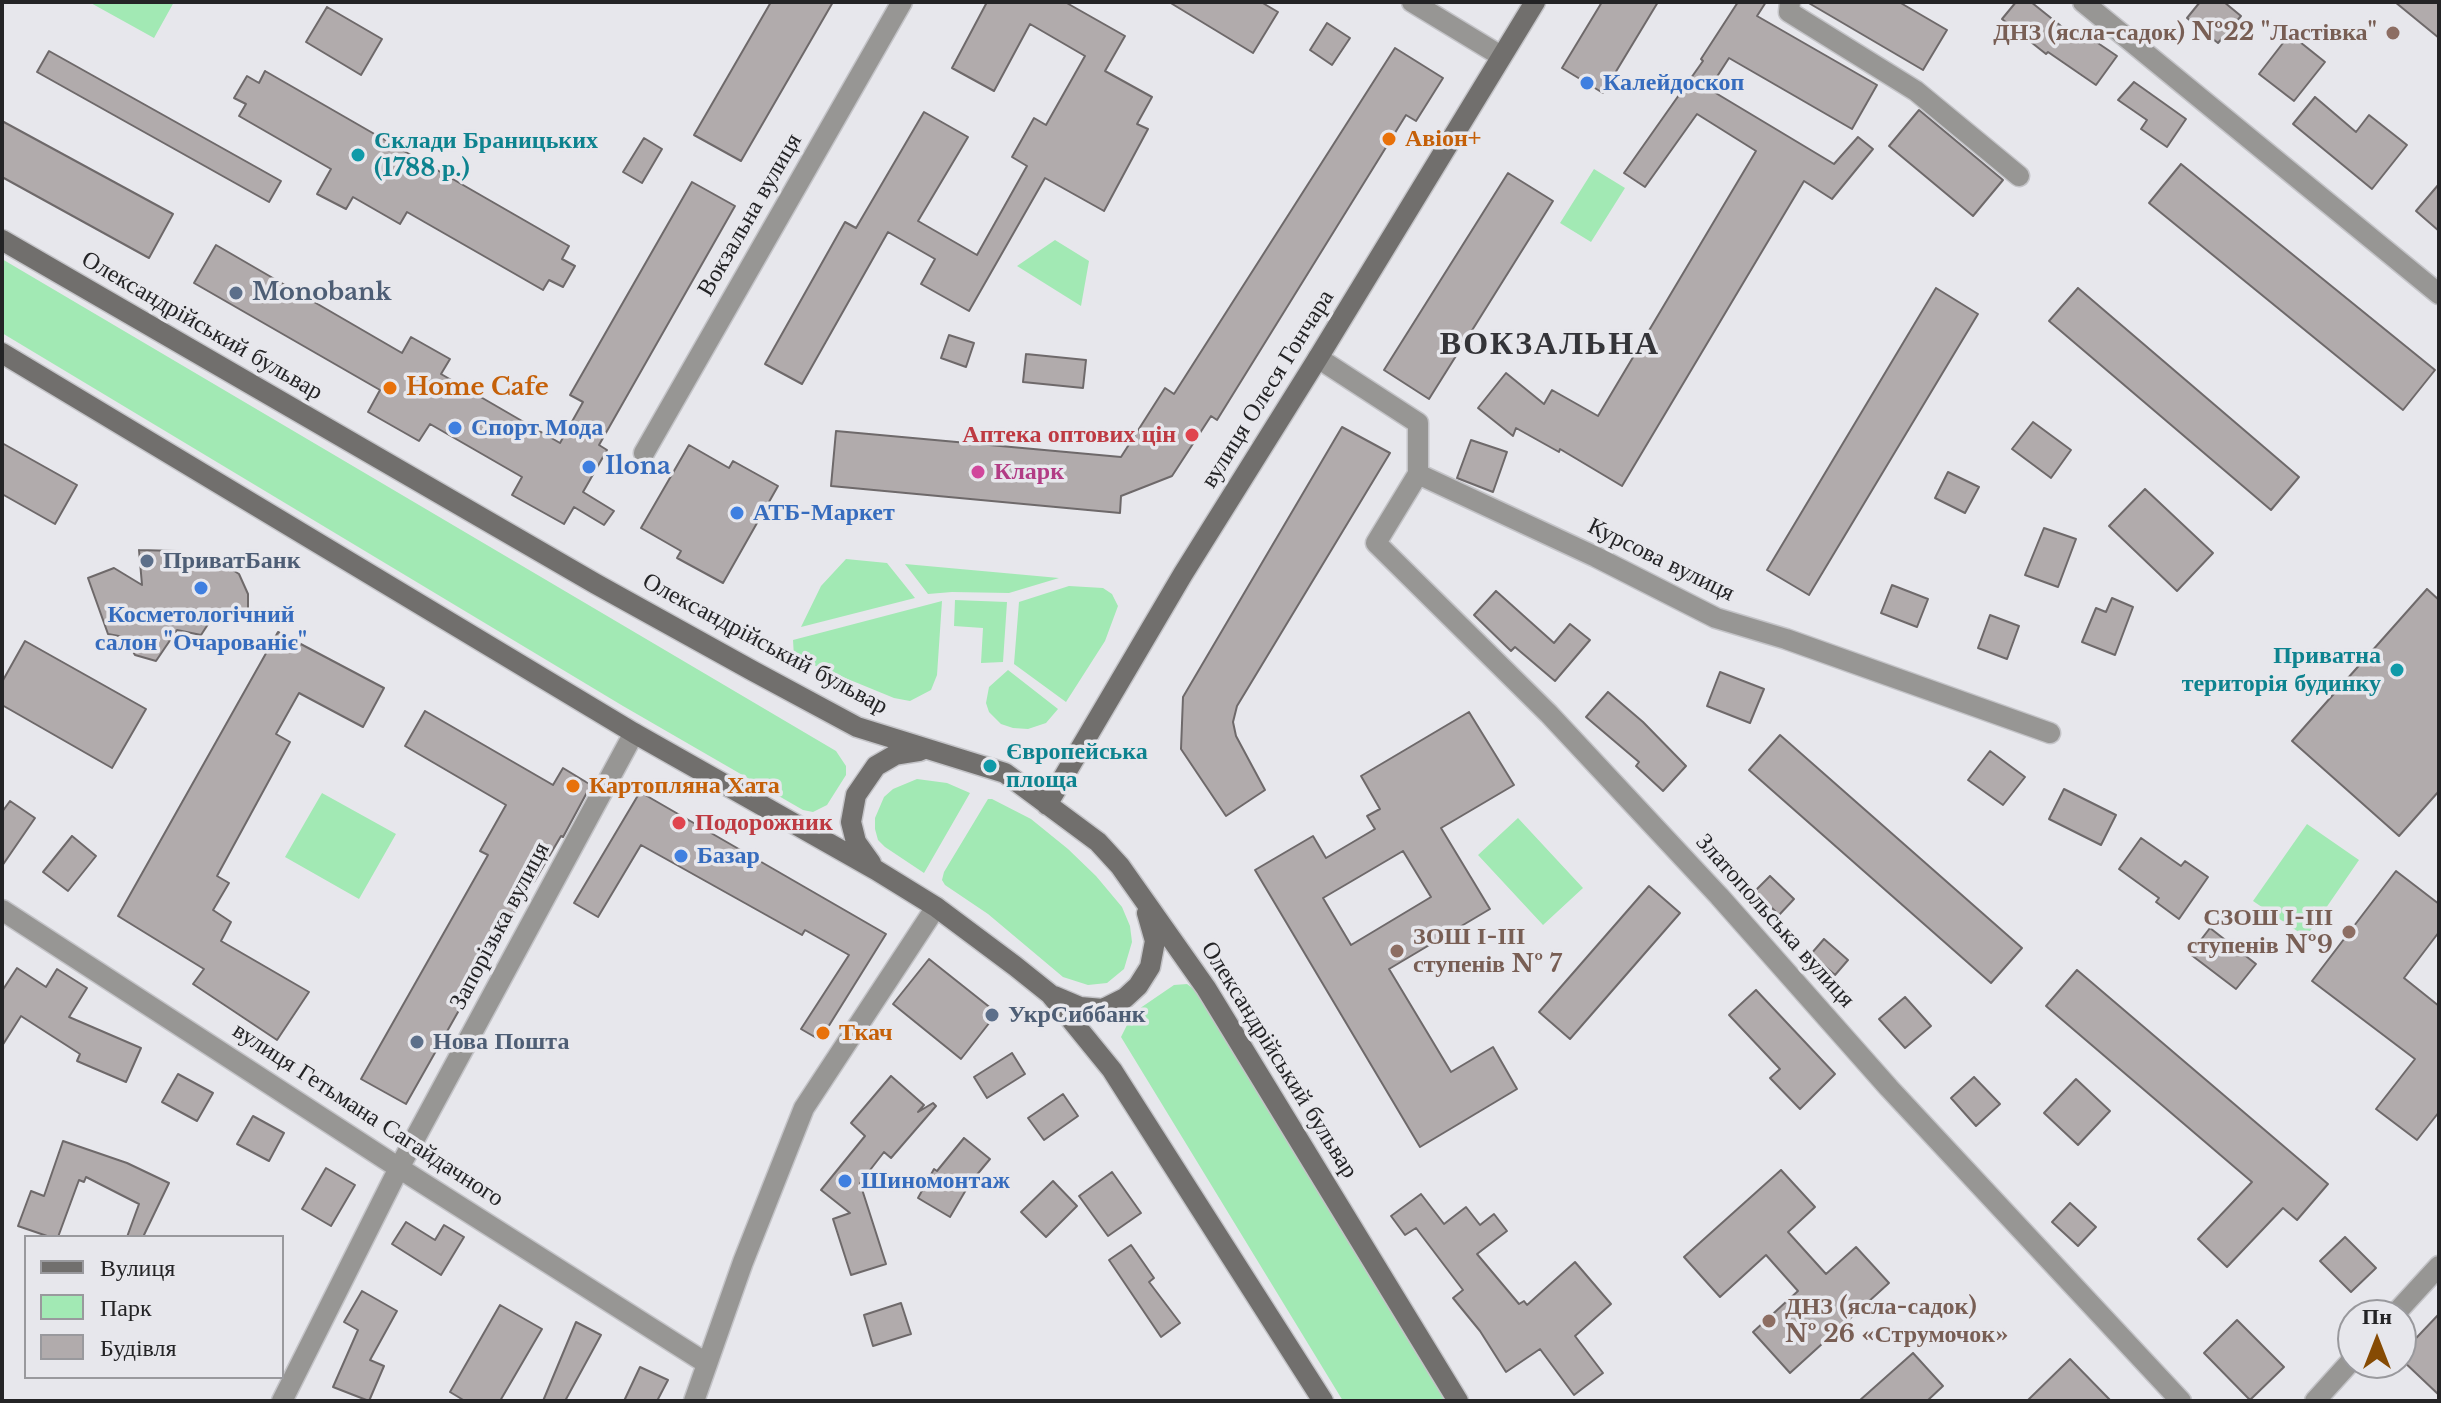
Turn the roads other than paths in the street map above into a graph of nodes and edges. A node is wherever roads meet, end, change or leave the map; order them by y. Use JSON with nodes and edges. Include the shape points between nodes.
{"nodes":[{"id":1,"x":902,"y":2,"type":"edge"},
{"id":2,"x":1412,"y":2,"type":"edge"},
{"id":3,"x":1535,"y":2,"type":"edge"},
{"id":4,"x":1790,"y":2,"type":"edge"},
{"id":5,"x":2083,"y":2,"type":"edge"},
{"id":6,"x":1501,"y":56,"type":"junction"},
{"id":7,"x":2019,"y":176,"type":"dead end"},
{"id":8,"x":2,"y":240,"type":"edge"},
{"id":9,"x":2439,"y":294,"type":"edge"},
{"id":10,"x":2,"y":353,"type":"edge"},
{"id":11,"x":1318,"y":358,"type":"junction"},
{"id":12,"x":644,"y":453,"type":"dead end"},
{"id":13,"x":1418,"y":474,"type":"junction"},
{"id":14,"x":634,"y":733,"type":"junction"},
{"id":15,"x":2050,"y":733,"type":"dead end"},
{"id":16,"x":924,"y":750,"type":"junction"},
{"id":17,"x":1047,"y":805,"type":"junction"},
{"id":18,"x":876,"y":870,"type":"junction"},
{"id":19,"x":1144,"y":900,"type":"junction"},
{"id":20,"x":936,"y":907,"type":"junction"},
{"id":21,"x":2,"y":910,"type":"edge"},
{"id":22,"x":1050,"y":994,"type":"junction"},
{"id":23,"x":399,"y":1168,"type":"junction"},
{"id":24,"x":2439,"y":1266,"type":"edge"},
{"id":25,"x":2409,"y":1299,"type":"edge"},
{"id":26,"x":706,"y":1363,"type":"junction"},
{"id":27,"x":2337,"y":1377,"type":"edge"},
{"id":28,"x":282,"y":1401,"type":"edge"},
{"id":29,"x":694,"y":1401,"type":"edge"},
{"id":30,"x":1323,"y":1401,"type":"edge"},
{"id":31,"x":1458,"y":1401,"type":"edge"},
{"id":32,"x":2181,"y":1401,"type":"edge"},
{"id":33,"x":2315,"y":1401,"type":"edge"}],
"edges":[{"from":1,"to":12,"type":"street","name":"Вокзальна вулиця"},
{"from":2,"to":6,"type":"street"},
{"from":3,"to":6,"type":"main road","name":"вулиця Олеся Гончара"},
{"from":4,"to":7,"type":"street","via":[[1789,12],[1916,91]]},
{"from":5,"to":9,"type":"street"},
{"from":6,"to":11,"type":"main road","name":"вулиця Олеся Гончара"},
{"from":8,"to":16,"type":"main road","name":"Олександрійський бульвар","via":[[753,671],[857,727]]},
{"from":10,"to":14,"type":"main road"},
{"from":11,"to":13,"type":"street","via":[[1418,423]]},
{"from":11,"to":17,"type":"main road","name":"вулиця Олеся Гончара"},
{"from":13,"to":15,"type":"street","name":"Курсова вулиця","via":[[1716,618]]},
{"from":13,"to":32,"type":"street","name":"Златопольська вулиця","via":[[1376,543],[1677,850],[1889,1088]]},
{"from":14,"to":18,"type":"main road"},
{"from":14,"to":23,"type":"street","name":"Запорізька вулиця"},
{"from":16,"to":17,"type":"main road","name":"Олександрійський бульвар","via":[[1005,773]]},
{"from":16,"to":18,"type":"main road","via":[[895,755],[876,766],[856,795],[851,822],[856,842]]},
{"from":17,"to":19,"type":"main road","name":"Олександрійський бульвар","via":[[1098,842]]},
{"from":18,"to":20,"type":"main road"},
{"from":19,"to":22,"type":"main road","via":[[1155,941],[1150,967],[1138,986],[1103,1009],[1080,1007]]},
{"from":19,"to":31,"type":"main road","name":"Олександрійський бульвар","via":[[1206,988]]},
{"from":20,"to":22,"type":"main road"},
{"from":20,"to":26,"type":"street","via":[[804,1108]]},
{"from":21,"to":23,"type":"street","name":"вулиця Гетьмана Сагайдачного"},
{"from":22,"to":30,"type":"main road","via":[[1112,1070]]},
{"from":23,"to":26,"type":"street","name":"вулиця Гетьмана Сагайдачного"},
{"from":23,"to":28,"type":"street","name":"Запорізька вулиця"},
{"from":24,"to":25,"type":"street"},
{"from":26,"to":29,"type":"street"},
{"from":27,"to":33,"type":"street"}]}
